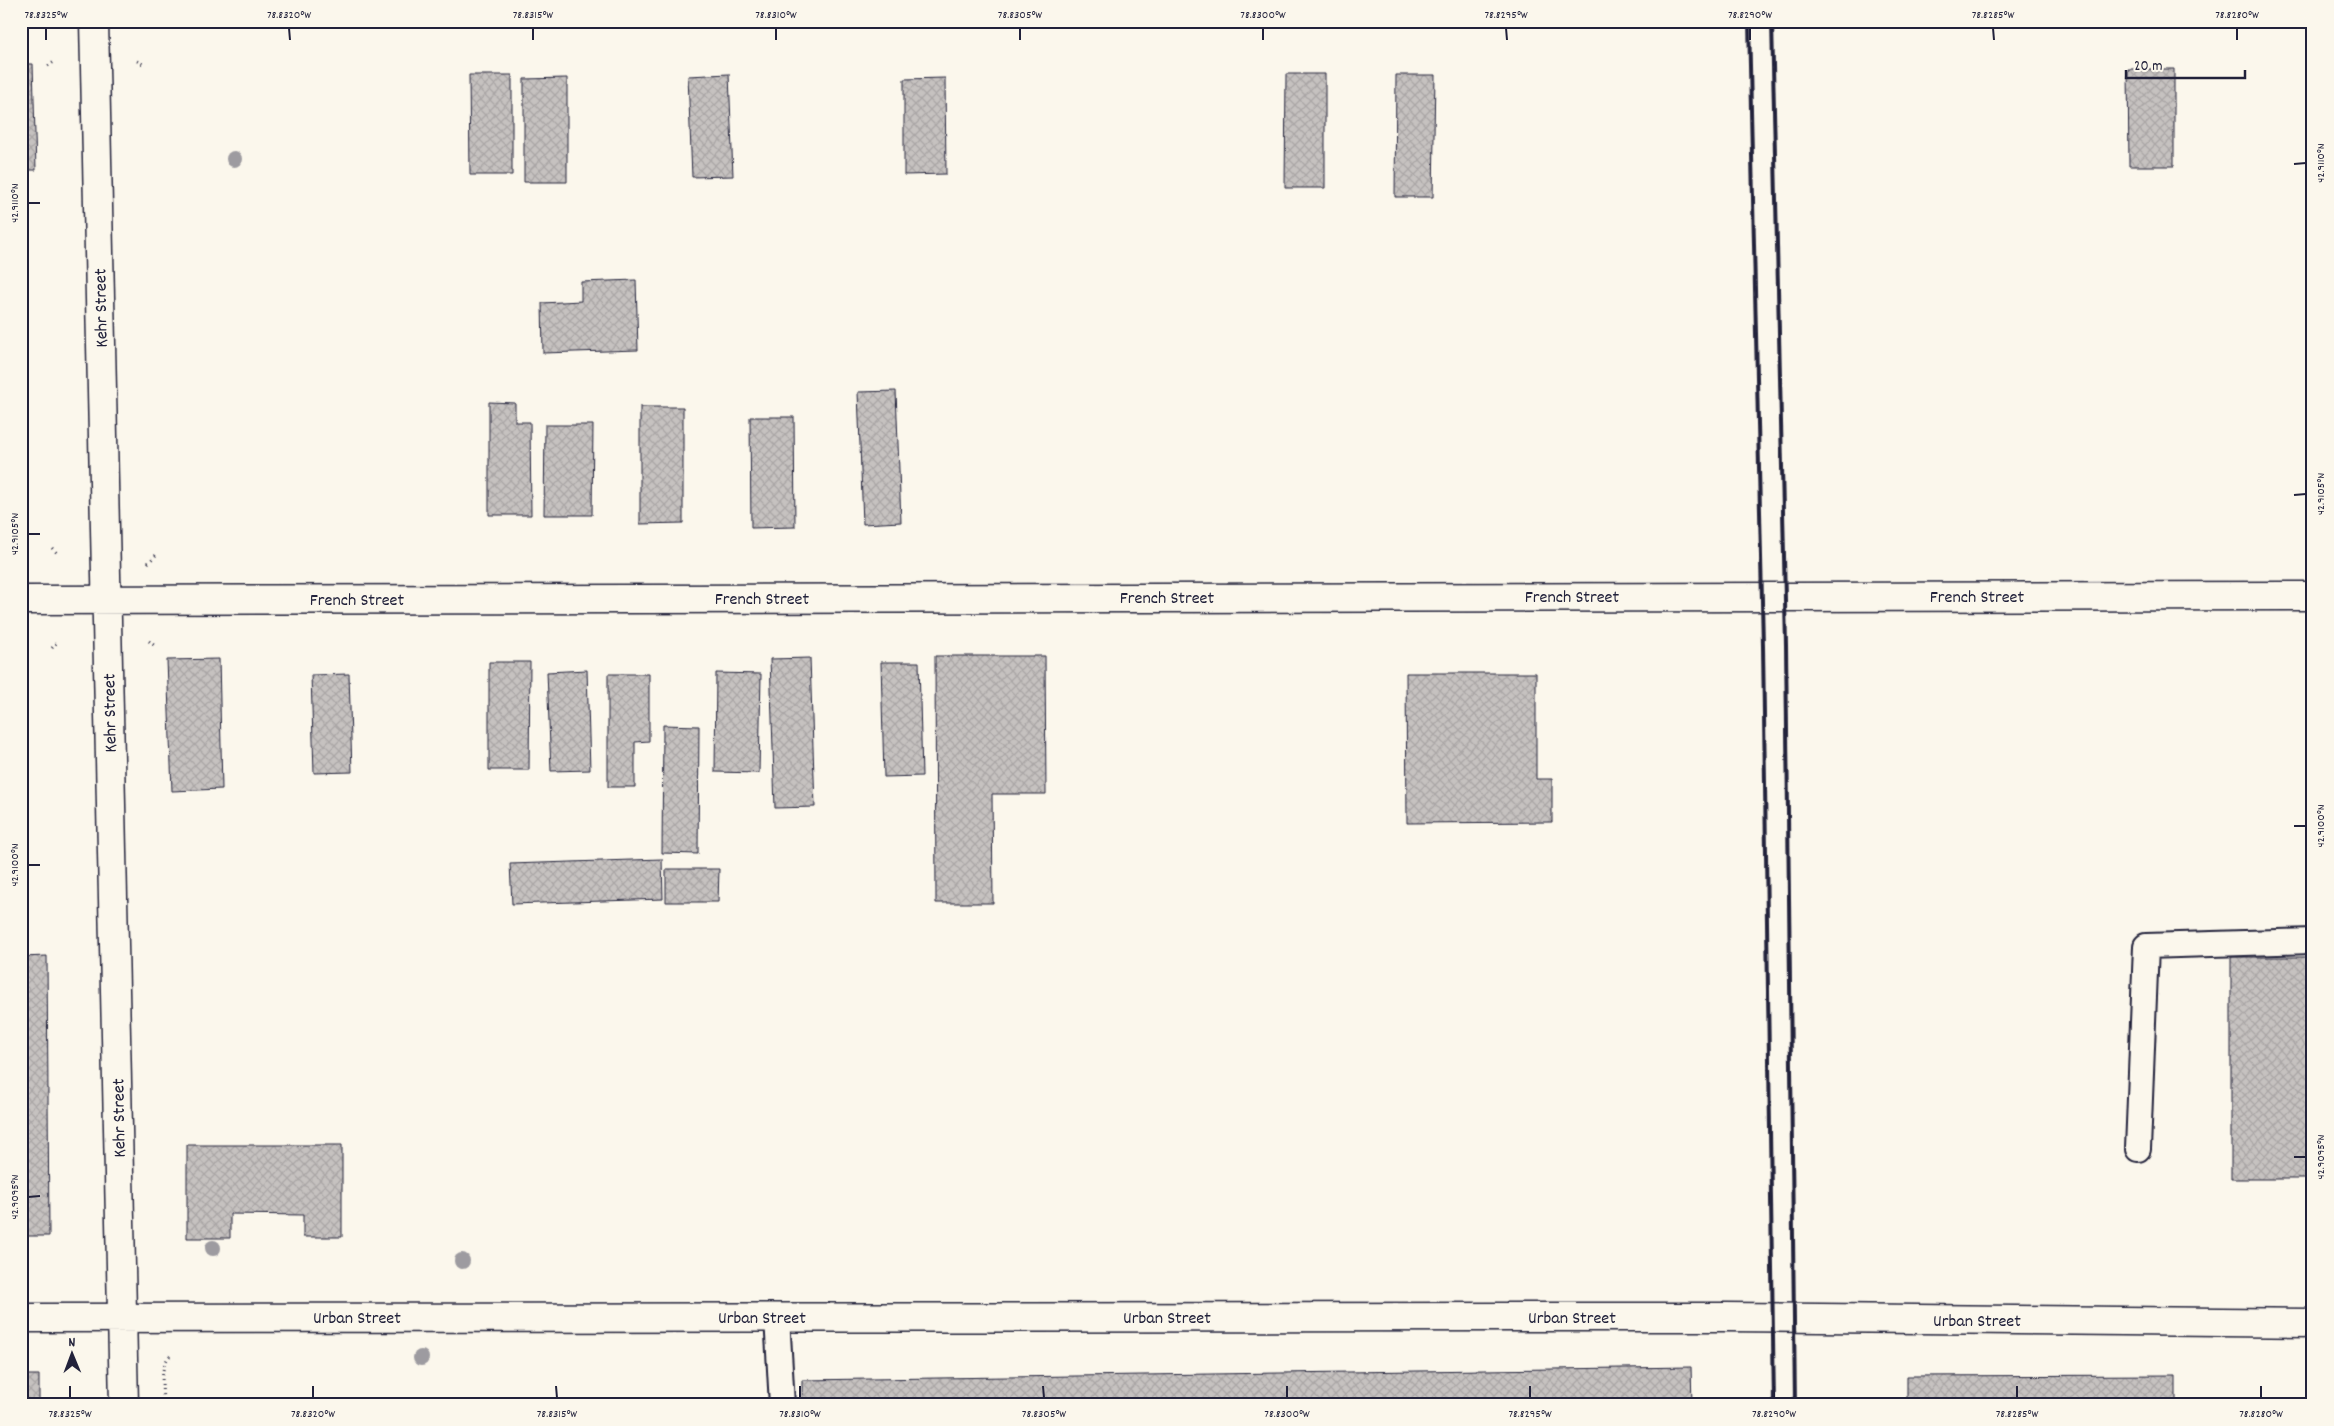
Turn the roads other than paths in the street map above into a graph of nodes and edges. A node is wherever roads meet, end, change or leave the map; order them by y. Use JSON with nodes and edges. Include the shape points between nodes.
{"nodes":[{"id":1,"x":94,"y":21,"type":"edge"},
{"id":2,"x":2313,"y":596,"type":"edge"},
{"id":3,"x":107,"y":599,"type":"junction"},
{"id":4,"x":21,"y":600,"type":"edge"},
{"id":5,"x":2313,"y":941,"type":"edge"},
{"id":6,"x":2138,"y":1149,"type":"dead end"},
{"id":7,"x":122,"y":1317,"type":"junction"},
{"id":8,"x":777,"y":1317,"type":"junction"},
{"id":9,"x":21,"y":1318,"type":"edge"},
{"id":10,"x":2313,"y":1323,"type":"edge"},
{"id":11,"x":124,"y":1405,"type":"edge"},
{"id":12,"x":782,"y":1405,"type":"edge"}],
"edges":[{"from":1,"to":3,"type":"street","name":"Kehr Street"},
{"from":2,"to":3,"type":"street","name":"French Street"},
{"from":3,"to":4,"type":"street","name":"French Street"},
{"from":3,"to":7,"type":"street","name":"Kehr Street"},
{"from":5,"to":6,"type":"lane","via":[[2146,946]]},
{"from":7,"to":8,"type":"street","name":"Urban Street"},
{"from":7,"to":9,"type":"street","name":"Urban Street"},
{"from":7,"to":11,"type":"street","name":"Kehr Street"},
{"from":8,"to":10,"type":"street","name":"Urban Street","via":[[1725,1317]]},
{"from":8,"to":12,"type":"lane"}]}
